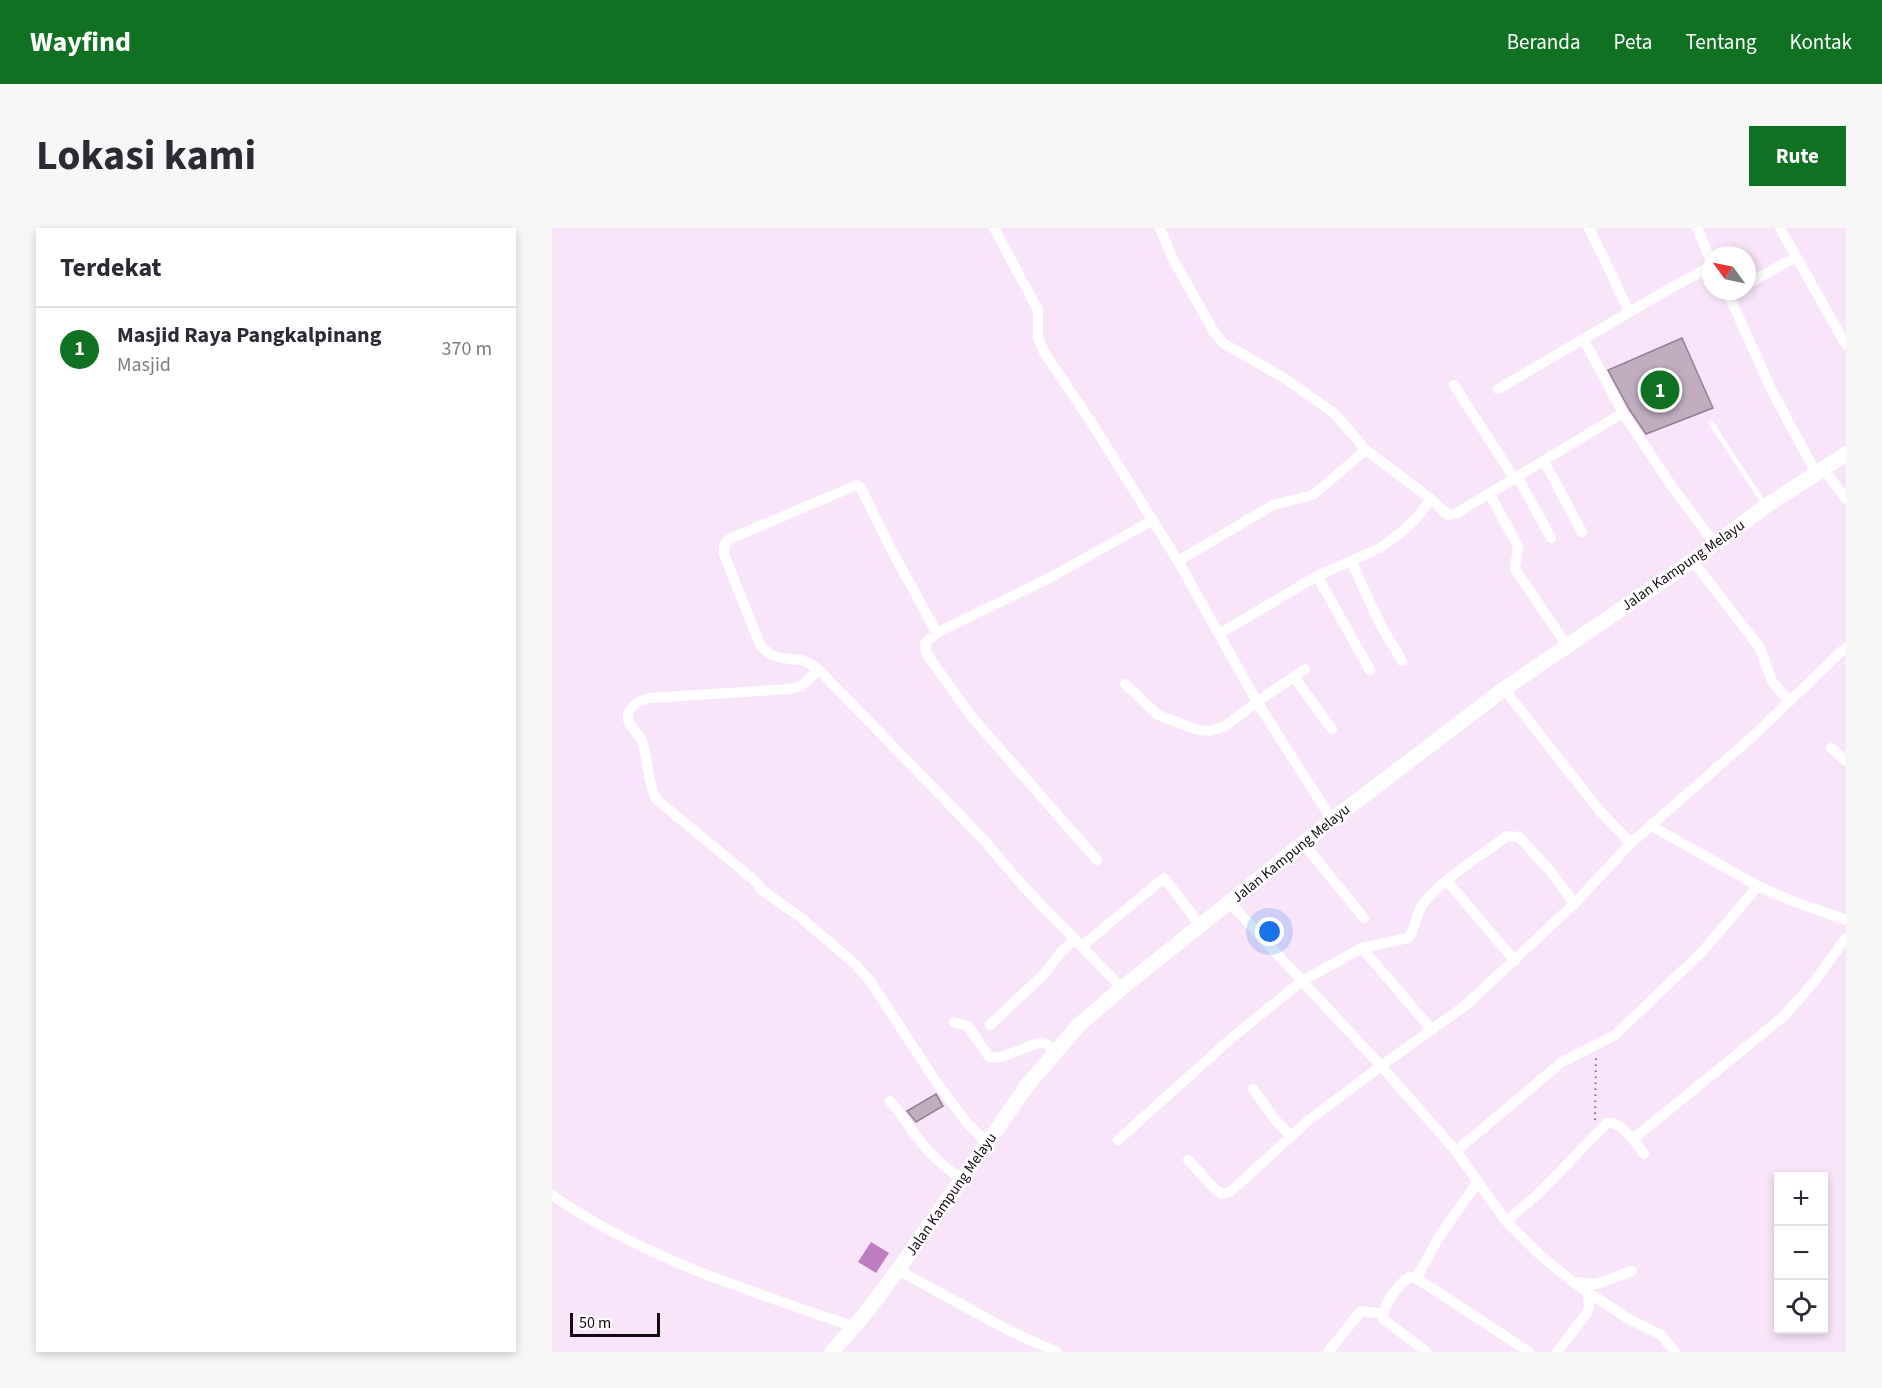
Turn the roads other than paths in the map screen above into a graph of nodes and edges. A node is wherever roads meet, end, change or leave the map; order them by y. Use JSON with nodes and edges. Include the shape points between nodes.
{"nodes":[{"id":1,"x":994,"y":228,"type":"edge"},
{"id":2,"x":1160,"y":228,"type":"edge"},
{"id":3,"x":1589,"y":228,"type":"edge"},
{"id":4,"x":1697,"y":228,"type":"edge"},
{"id":5,"x":1780,"y":228,"type":"edge"},
{"id":6,"x":1705,"y":246,"type":"edge"},
{"id":7,"x":1796,"y":257,"type":"junction"},
{"id":8,"x":1702,"y":271,"type":"edge"},
{"id":9,"x":1756,"y":279,"type":"edge"},
{"id":10,"x":1733,"y":300,"type":"edge"},
{"id":11,"x":1629,"y":310,"type":"junction"},
{"id":12,"x":1584,"y":340,"type":"junction"},
{"id":13,"x":1846,"y":345,"type":"edge"},
{"id":14,"x":1454,"y":385,"type":"dead end"},
{"id":15,"x":1498,"y":389,"type":"dead end"},
{"id":16,"x":1623,"y":413,"type":"junction"},
{"id":17,"x":1711,"y":423,"type":"dead end"},
{"id":18,"x":1366,"y":450,"type":"junction"},
{"id":19,"x":1846,"y":454,"type":"edge"},
{"id":20,"x":1544,"y":460,"type":"junction"},
{"id":21,"x":1819,"y":470,"type":"junction"},
{"id":22,"x":1516,"y":477,"type":"junction"},
{"id":23,"x":1490,"y":493,"type":"junction"},
{"id":24,"x":1431,"y":499,"type":"junction"},
{"id":25,"x":1846,"y":499,"type":"edge"},
{"id":26,"x":1766,"y":506,"type":"junction"},
{"id":27,"x":1153,"y":520,"type":"junction"},
{"id":28,"x":1582,"y":532,"type":"dead end"},
{"id":29,"x":1551,"y":538,"type":"dead end"},
{"id":30,"x":1714,"y":543,"type":"junction"},
{"id":31,"x":1692,"y":560,"type":"junction"},
{"id":32,"x":1178,"y":561,"type":"junction"},
{"id":33,"x":1351,"y":561,"type":"junction"},
{"id":34,"x":1317,"y":576,"type":"junction"},
{"id":35,"x":937,"y":633,"type":"junction"},
{"id":36,"x":1219,"y":634,"type":"junction"},
{"id":37,"x":1568,"y":647,"type":"junction"},
{"id":38,"x":1846,"y":647,"type":"edge"},
{"id":39,"x":1402,"y":661,"type":"dead end"},
{"id":40,"x":1305,"y":669,"type":"dead end"},
{"id":41,"x":819,"y":670,"type":"junction"},
{"id":42,"x":1370,"y":670,"type":"dead end"},
{"id":43,"x":1294,"y":677,"type":"junction"},
{"id":44,"x":1125,"y":684,"type":"dead end"},
{"id":45,"x":1504,"y":689,"type":"junction"},
{"id":46,"x":1257,"y":702,"type":"junction"},
{"id":47,"x":1790,"y":702,"type":"junction"},
{"id":48,"x":1332,"y":729,"type":"dead end"},
{"id":49,"x":1831,"y":748,"type":"dead end"},
{"id":50,"x":1846,"y":762,"type":"edge"},
{"id":51,"x":1332,"y":820,"type":"junction"},
{"id":52,"x":1650,"y":825,"type":"junction"},
{"id":53,"x":1303,"y":843,"type":"junction"},
{"id":54,"x":1631,"y":843,"type":"junction"},
{"id":55,"x":1096,"y":860,"type":"dead end"},
{"id":56,"x":1447,"y":881,"type":"junction"},
{"id":57,"x":1758,"y":886,"type":"junction"},
{"id":58,"x":1230,"y":903,"type":"junction"},
{"id":59,"x":1575,"y":904,"type":"junction"},
{"id":60,"x":1364,"y":918,"type":"dead end"},
{"id":61,"x":1846,"y":921,"type":"edge"},
{"id":62,"x":1201,"y":926,"type":"junction"},
{"id":63,"x":1846,"y":938,"type":"edge"},
{"id":64,"x":1079,"y":943,"type":"junction"},
{"id":65,"x":1362,"y":948,"type":"junction"},
{"id":66,"x":1515,"y":961,"type":"junction"},
{"id":67,"x":1302,"y":981,"type":"junction"},
{"id":68,"x":1122,"y":988,"type":"junction"},
{"id":69,"x":954,"y":1022,"type":"dead end"},
{"id":70,"x":990,"y":1025,"type":"dead end"},
{"id":71,"x":1432,"y":1030,"type":"junction"},
{"id":72,"x":1056,"y":1051,"type":"junction"},
{"id":73,"x":1381,"y":1066,"type":"junction"},
{"id":74,"x":1253,"y":1089,"type":"dead end"},
{"id":75,"x":890,"y":1101,"type":"dead end"},
{"id":76,"x":1291,"y":1136,"type":"junction"},
{"id":77,"x":1633,"y":1139,"type":"junction"},
{"id":78,"x":1118,"y":1140,"type":"dead end"},
{"id":79,"x":987,"y":1142,"type":"junction"},
{"id":80,"x":1456,"y":1151,"type":"junction"},
{"id":81,"x":1644,"y":1154,"type":"dead end"},
{"id":82,"x":1188,"y":1160,"type":"dead end"},
{"id":83,"x":961,"y":1179,"type":"junction"},
{"id":84,"x":1477,"y":1183,"type":"junction"},
{"id":85,"x":552,"y":1194,"type":"edge"},
{"id":86,"x":1506,"y":1221,"type":"junction"},
{"id":87,"x":898,"y":1270,"type":"junction"},
{"id":88,"x":1632,"y":1271,"type":"dead end"},
{"id":89,"x":1416,"y":1278,"type":"junction"},
{"id":90,"x":1573,"y":1282,"type":"junction"},
{"id":91,"x":1588,"y":1292,"type":"junction"},
{"id":92,"x":1383,"y":1314,"type":"junction"},
{"id":93,"x":855,"y":1327,"type":"junction"},
{"id":94,"x":832,"y":1352,"type":"edge"},
{"id":95,"x":1057,"y":1352,"type":"edge"},
{"id":96,"x":1328,"y":1352,"type":"edge"},
{"id":97,"x":1427,"y":1352,"type":"edge"},
{"id":98,"x":1529,"y":1352,"type":"edge"},
{"id":99,"x":1557,"y":1352,"type":"edge"},
{"id":100,"x":1675,"y":1352,"type":"edge"}],
"edges":[{"from":1,"to":27,"type":"street","via":[[1038,310],[1038,337],[1044,352]]},
{"from":2,"to":18,"type":"street","via":[[1173,259],[1223,343],[1335,413]]},
{"from":3,"to":11,"type":"street"},
{"from":4,"to":6,"type":"street"},
{"from":5,"to":7,"type":"street"},
{"from":7,"to":9,"type":"street"},
{"from":7,"to":13,"type":"street"},
{"from":8,"to":11,"type":"street"},
{"from":10,"to":21,"type":"street","via":[[1767,381]]},
{"from":11,"to":12,"type":"street"},
{"from":12,"to":15,"type":"street"},
{"from":12,"to":16,"type":"street"},
{"from":14,"to":22,"type":"street"},
{"from":16,"to":20,"type":"street"},
{"from":16,"to":30,"type":"street"},
{"from":17,"to":26,"type":"lane"},
{"from":18,"to":24,"type":"street"},
{"from":18,"to":32,"type":"street","via":[[1313,495],[1273,505]]},
{"from":19,"to":21,"type":"main road","name":"Jalan Kampung Melayu"},
{"from":20,"to":22,"type":"street"},
{"from":20,"to":28,"type":"street"},
{"from":21,"to":25,"type":"street"},
{"from":21,"to":26,"type":"main road","name":"Jalan Kampung Melayu"},
{"from":22,"to":23,"type":"street"},
{"from":22,"to":29,"type":"street"},
{"from":23,"to":24,"type":"street","via":[[1448,515]]},
{"from":23,"to":37,"type":"street","via":[[1518,546],[1515,569]]},
{"from":24,"to":33,"type":"street","via":[[1403,531],[1380,548]]},
{"from":26,"to":30,"type":"main road","name":"Jalan Kampung Melayu"},
{"from":27,"to":32,"type":"street"},
{"from":27,"to":35,"type":"street","via":[[1053,576]]},
{"from":30,"to":31,"type":"main road","name":"Jalan Kampung Melayu"},
{"from":31,"to":37,"type":"main road","name":"Jalan Kampung Melayu"},
{"from":31,"to":47,"type":"street","via":[[1760,648],[1772,681]]},
{"from":32,"to":36,"type":"street"},
{"from":33,"to":34,"type":"street"},
{"from":33,"to":39,"type":"street"},
{"from":34,"to":36,"type":"street"},
{"from":34,"to":42,"type":"street"},
{"from":35,"to":41,"type":"street","via":[[861,488],[853,486],[729,539],[724,546],[760,645],[773,657],[801,660]]},
{"from":35,"to":55,"type":"street","via":[[925,643],[926,653],[971,716]]},
{"from":36,"to":46,"type":"street"},
{"from":37,"to":45,"type":"main road","name":"Jalan Kampung Melayu"},
{"from":38,"to":47,"type":"street"},
{"from":40,"to":43,"type":"street"},
{"from":41,"to":64,"type":"street"},
{"from":41,"to":79,"type":"street","via":[[801,686],[790,689],[640,700],[628,715],[643,746],[650,786],[656,799],[855,965],[870,981],[953,1105]]},
{"from":43,"to":46,"type":"street"},
{"from":43,"to":48,"type":"street"},
{"from":44,"to":46,"type":"street","via":[[1158,715],[1198,730],[1225,726]]},
{"from":45,"to":51,"type":"main road","name":"Jalan Kampung Melayu"},
{"from":45,"to":54,"type":"street","via":[[1599,810]]},
{"from":46,"to":51,"type":"street"},
{"from":47,"to":52,"type":"street"},
{"from":49,"to":50,"type":"street"},
{"from":51,"to":53,"type":"main road","name":"Jalan Kampung Melayu"},
{"from":52,"to":54,"type":"street"},
{"from":52,"to":57,"type":"street"},
{"from":53,"to":58,"type":"main road","name":"Jalan Kampung Melayu"},
{"from":53,"to":60,"type":"street"},
{"from":54,"to":59,"type":"street"},
{"from":56,"to":59,"type":"street","via":[[1507,836],[1514,836],[1552,873]]},
{"from":56,"to":65,"type":"street","via":[[1423,903],[1408,938]]},
{"from":56,"to":66,"type":"street"},
{"from":57,"to":61,"type":"street"},
{"from":57,"to":80,"type":"street","via":[[1702,952],[1615,1035],[1555,1067]]},
{"from":58,"to":62,"type":"main road","name":"Jalan Kampung Melayu"},
{"from":58,"to":67,"type":"street"},
{"from":59,"to":66,"type":"street"},
{"from":62,"to":64,"type":"street","via":[[1164,878]]},
{"from":62,"to":68,"type":"main road","name":"Jalan Kampung Melayu"},
{"from":63,"to":77,"type":"street","via":[[1784,1016]]},
{"from":64,"to":68,"type":"street"},
{"from":64,"to":70,"type":"street","via":[[1055,959]]},
{"from":65,"to":67,"type":"street"},
{"from":65,"to":71,"type":"street"},
{"from":66,"to":71,"type":"street"},
{"from":67,"to":73,"type":"street"},
{"from":67,"to":78,"type":"street"},
{"from":68,"to":72,"type":"main road","name":"Jalan Kampung Melayu"},
{"from":69,"to":72,"type":"street","via":[[968,1026],[989,1057],[1012,1054],[1041,1043]]},
{"from":71,"to":73,"type":"street"},
{"from":72,"to":79,"type":"main road","name":"Jalan Kampung Melayu"},
{"from":73,"to":76,"type":"street"},
{"from":73,"to":80,"type":"street"},
{"from":74,"to":76,"type":"street"},
{"from":75,"to":83,"type":"street","via":[[924,1146]]},
{"from":76,"to":82,"type":"street","via":[[1230,1192],[1222,1194]]},
{"from":77,"to":81,"type":"street"},
{"from":77,"to":86,"type":"street","via":[[1619,1125],[1606,1123],[1537,1195]]},
{"from":79,"to":83,"type":"main road","name":"Jalan Kampung Melayu"},
{"from":80,"to":84,"type":"street"},
{"from":83,"to":87,"type":"main road","name":"Jalan Kampung Melayu"},
{"from":84,"to":86,"type":"street"},
{"from":84,"to":89,"type":"street"},
{"from":85,"to":93,"type":"street","via":[[616,1233],[696,1272]]},
{"from":86,"to":90,"type":"street"},
{"from":87,"to":93,"type":"main road","name":"Jalan Kampung Melayu"},
{"from":87,"to":95,"type":"street"},
{"from":88,"to":90,"type":"street","via":[[1596,1284]]},
{"from":89,"to":92,"type":"street","via":[[1406,1279]]},
{"from":89,"to":98,"type":"street"},
{"from":90,"to":91,"type":"street"},
{"from":91,"to":99,"type":"street","via":[[1587,1313]]},
{"from":91,"to":100,"type":"street","via":[[1661,1335]]},
{"from":92,"to":96,"type":"street","via":[[1361,1311]]},
{"from":92,"to":97,"type":"street","via":[[1386,1323]]},
{"from":93,"to":94,"type":"main road","name":"Jalan Kampung Melayu"}]}
